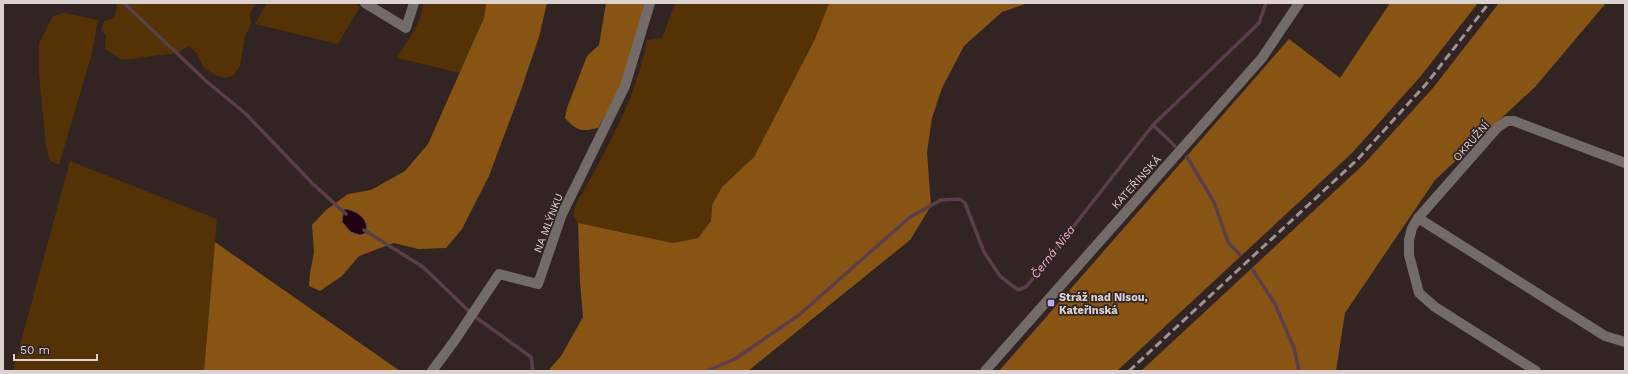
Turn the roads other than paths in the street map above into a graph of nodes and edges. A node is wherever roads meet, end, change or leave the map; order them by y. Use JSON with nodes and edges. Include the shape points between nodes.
{"nodes":[{"id":1,"x":365,"y":3,"type":"edge"},
{"id":2,"x":414,"y":3,"type":"edge"},
{"id":3,"x":650,"y":3,"type":"edge"},
{"id":4,"x":1298,"y":3,"type":"edge"},
{"id":5,"x":1625,"y":163,"type":"edge"},
{"id":6,"x":1418,"y":218,"type":"junction"},
{"id":7,"x":1625,"y":342,"type":"edge"},
{"id":8,"x":432,"y":371,"type":"edge"},
{"id":9,"x":985,"y":371,"type":"edge"},
{"id":10,"x":1536,"y":371,"type":"edge"}],
"edges":[{"from":1,"to":2,"type":"street","via":[[406,28]]},
{"from":3,"to":8,"type":"street","name":"NA MLÝNKU","via":[[625,86],[562,214],[538,284],[499,274]]},
{"from":4,"to":9,"type":"street","name":"KATEŘINSKÁ","via":[[1258,62]]},
{"from":5,"to":6,"type":"street","name":"OKRUŽNÍ","via":[[1514,121],[1507,121],[1498,127]]},
{"from":6,"to":7,"type":"street","via":[[1605,336]]},
{"from":6,"to":10,"type":"street","name":"OKRUŽNÍ","via":[[1409,240],[1409,255],[1419,293],[1435,307]]}]}
